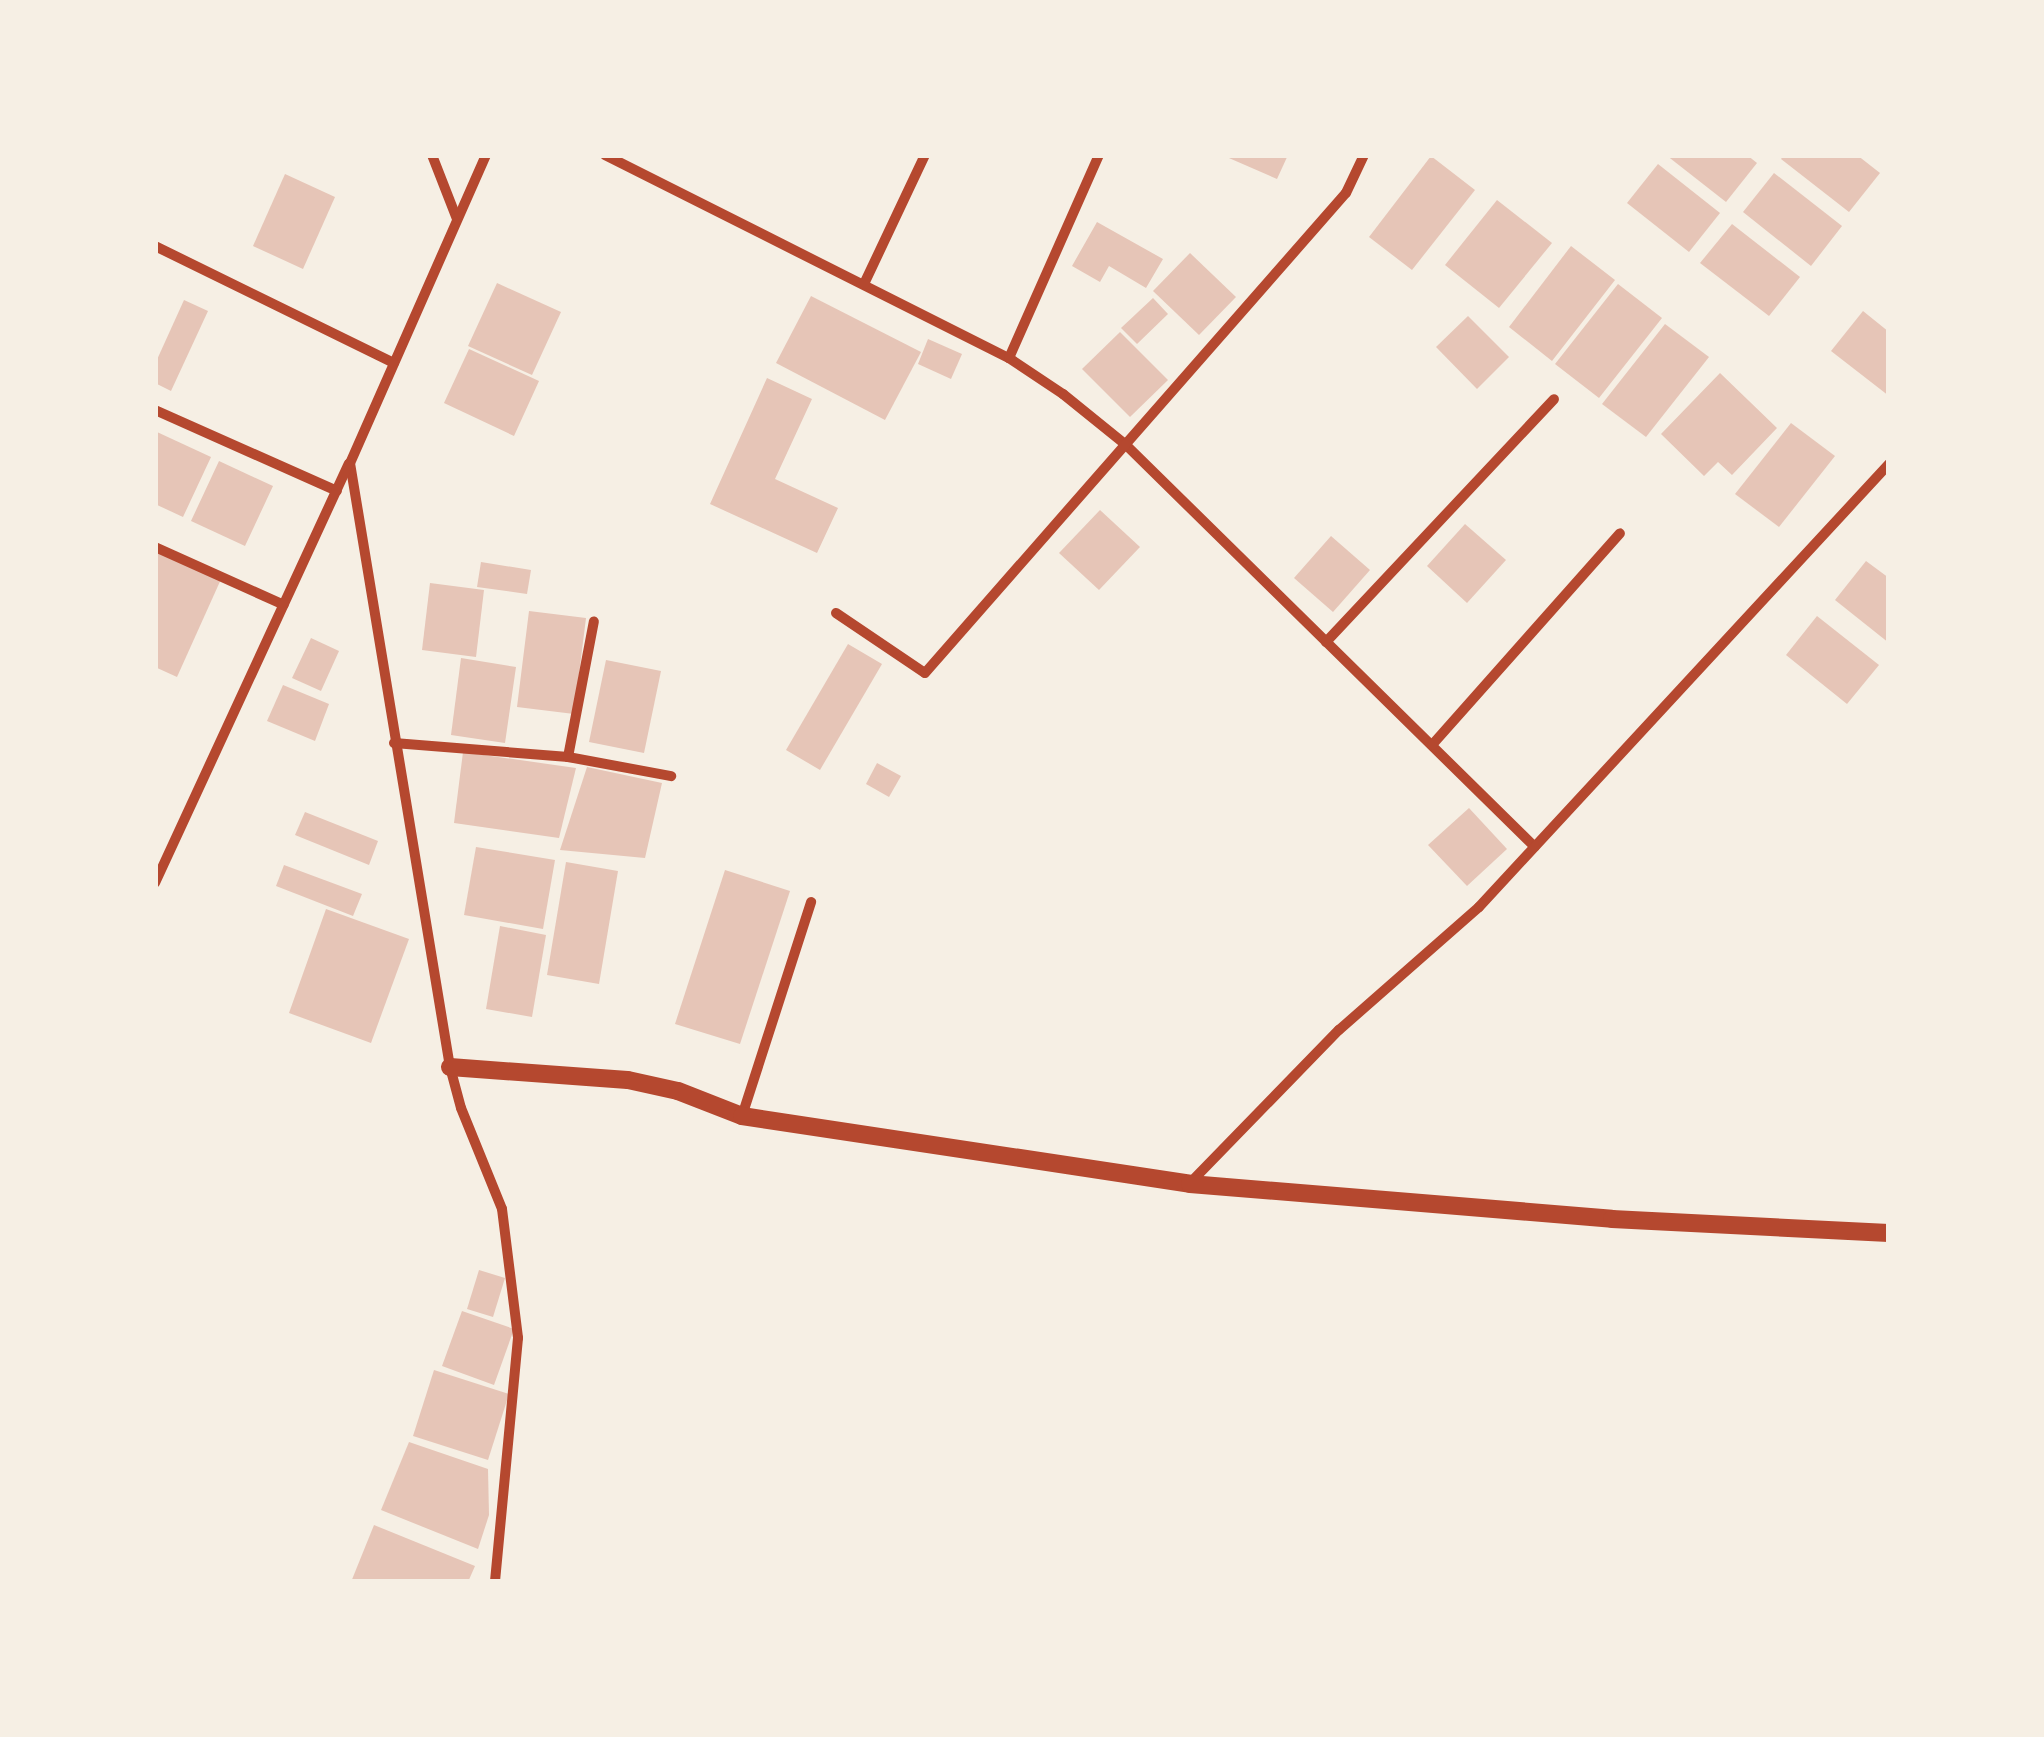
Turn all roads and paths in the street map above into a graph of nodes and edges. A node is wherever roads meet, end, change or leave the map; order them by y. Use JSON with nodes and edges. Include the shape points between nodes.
{"nodes":[{"id":1,"x":432,"y":155,"type":"edge"},
{"id":2,"x":486,"y":155,"type":"edge"},
{"id":3,"x":605,"y":155,"type":"edge"},
{"id":4,"x":925,"y":155,"type":"edge"},
{"id":5,"x":1099,"y":155,"type":"edge"},
{"id":6,"x":1364,"y":155,"type":"edge"},
{"id":7,"x":457,"y":220,"type":"junction"},
{"id":8,"x":155,"y":246,"type":"edge"},
{"id":9,"x":864,"y":284,"type":"junction"},
{"id":10,"x":1008,"y":358,"type":"junction"},
{"id":11,"x":394,"y":363,"type":"junction"},
{"id":12,"x":1554,"y":399,"type":"dead end"},
{"id":13,"x":155,"y":410,"type":"edge"},
{"id":14,"x":1126,"y":445,"type":"junction"},
{"id":15,"x":350,"y":463,"type":"junction"},
{"id":16,"x":1889,"y":464,"type":"edge"},
{"id":17,"x":336,"y":490,"type":"junction"},
{"id":18,"x":1620,"y":532,"type":"dead end"},
{"id":19,"x":155,"y":546,"type":"edge"},
{"id":20,"x":284,"y":605,"type":"junction"},
{"id":21,"x":836,"y":613,"type":"dead end"},
{"id":22,"x":594,"y":621,"type":"dead end"},
{"id":23,"x":1326,"y":642,"type":"junction"},
{"id":24,"x":394,"y":743,"type":"junction"},
{"id":25,"x":1432,"y":745,"type":"junction"},
{"id":26,"x":568,"y":757,"type":"junction"},
{"id":27,"x":671,"y":776,"type":"dead end"},
{"id":28,"x":1535,"y":848,"type":"junction"},
{"id":29,"x":155,"y":883,"type":"edge"},
{"id":30,"x":811,"y":902,"type":"dead end"},
{"id":31,"x":450,"y":1068,"type":"junction"},
{"id":32,"x":742,"y":1116,"type":"junction"},
{"id":33,"x":1190,"y":1184,"type":"junction"},
{"id":34,"x":1889,"y":1233,"type":"edge"},
{"id":35,"x":496,"y":1582,"type":"edge"}],
"edges":[{"from":1,"to":7,"type":"street"},
{"from":2,"to":7,"type":"street"},
{"from":3,"to":9,"type":"street"},
{"from":4,"to":9,"type":"street"},
{"from":5,"to":10,"type":"street"},
{"from":6,"to":14,"type":"street","via":[[1346,193]]},
{"from":7,"to":11,"type":"street"},
{"from":8,"to":11,"type":"street"},
{"from":9,"to":10,"type":"street"},
{"from":10,"to":14,"type":"street"},
{"from":11,"to":15,"type":"street"},
{"from":12,"to":23,"type":"street"},
{"from":13,"to":17,"type":"street"},
{"from":14,"to":21,"type":"street","via":[[925,673]]},
{"from":14,"to":23,"type":"street"},
{"from":15,"to":17,"type":"street"},
{"from":15,"to":24,"type":"street"},
{"from":16,"to":28,"type":"street"},
{"from":17,"to":20,"type":"street"},
{"from":18,"to":25,"type":"street"},
{"from":19,"to":20,"type":"street"},
{"from":20,"to":29,"type":"street"},
{"from":22,"to":26,"type":"street"},
{"from":23,"to":25,"type":"street"},
{"from":24,"to":26,"type":"street"},
{"from":24,"to":31,"type":"street"},
{"from":25,"to":28,"type":"street"},
{"from":26,"to":27,"type":"street"},
{"from":28,"to":33,"type":"street","via":[[1480,907],[1339,1030]]},
{"from":30,"to":32,"type":"street"},
{"from":31,"to":32,"type":"street","via":[[628,1080]]},
{"from":31,"to":35,"type":"street","via":[[502,1209],[518,1338]]},
{"from":32,"to":33,"type":"street"},
{"from":33,"to":34,"type":"street","via":[[1612,1219]]}]}
